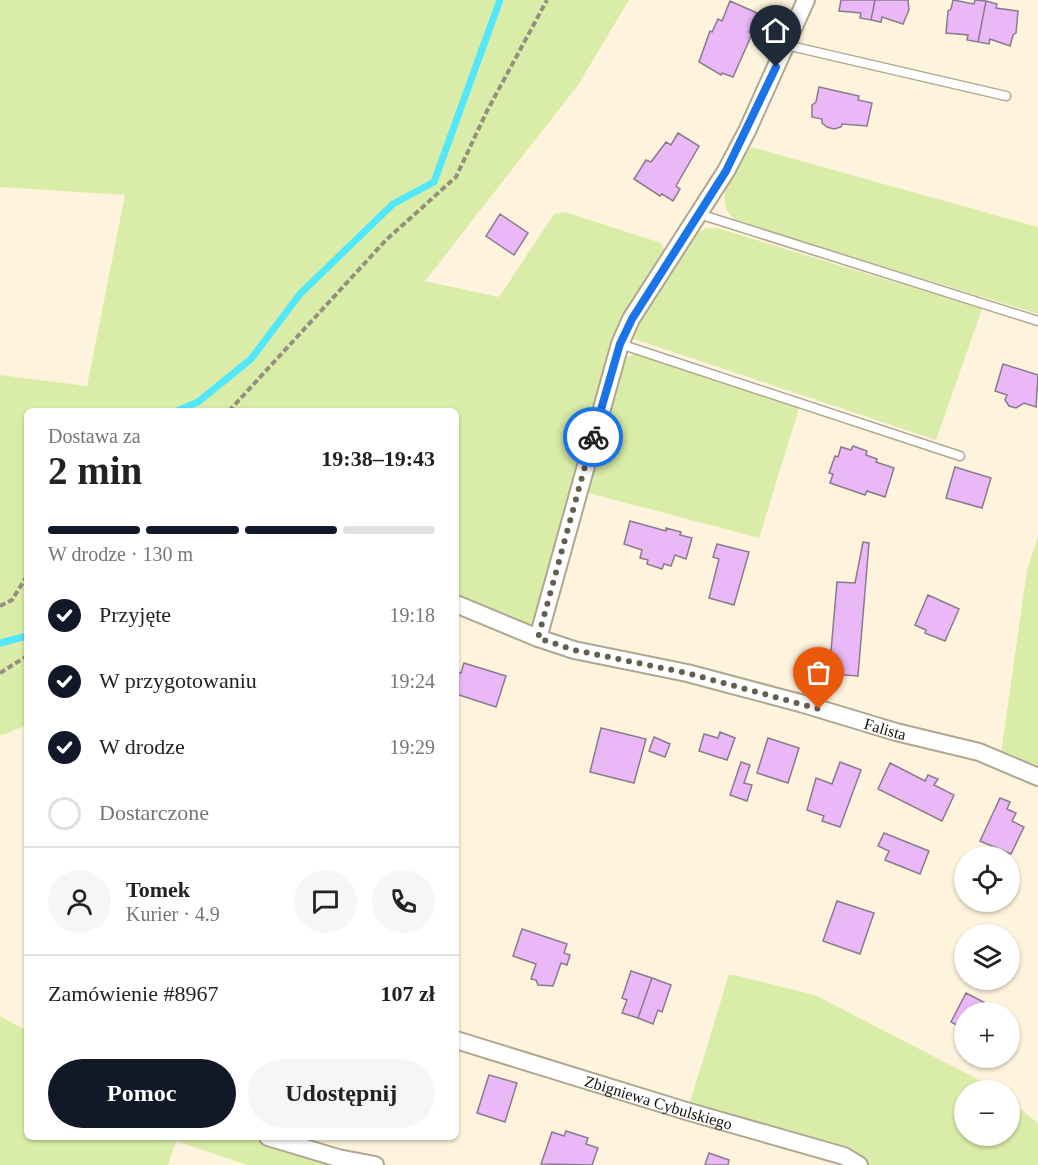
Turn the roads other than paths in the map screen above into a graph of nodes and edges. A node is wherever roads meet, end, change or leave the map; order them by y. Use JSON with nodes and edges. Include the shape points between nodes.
{"nodes":[{"id":1,"x":806,"y":0,"type":"edge"},
{"id":2,"x":786,"y":45,"type":"junction"},
{"id":3,"x":1006,"y":96,"type":"dead end"},
{"id":4,"x":699,"y":214,"type":"junction"},
{"id":5,"x":1038,"y":321,"type":"edge"},
{"id":6,"x":620,"y":344,"type":"junction"},
{"id":7,"x":960,"y":456,"type":"dead end"},
{"id":8,"x":459,"y":605,"type":"edge"},
{"id":9,"x":538,"y":638,"type":"junction"},
{"id":10,"x":1038,"y":777,"type":"edge"},
{"id":11,"x":459,"y":1041,"type":"edge"},
{"id":12,"x":278,"y":1140,"type":"edge"},
{"id":13,"x":375,"y":1165,"type":"edge"},
{"id":14,"x":859,"y":1165,"type":"edge"}],
"edges":[{"from":1,"to":2,"type":"street"},
{"from":2,"to":3,"type":"lane"},
{"from":2,"to":4,"type":"street","via":[[747,131]]},
{"from":4,"to":5,"type":"lane"},
{"from":4,"to":6,"type":"street"},
{"from":6,"to":7,"type":"lane"},
{"from":6,"to":9,"type":"street"},
{"from":8,"to":9,"type":"street","name":"Falista"},
{"from":9,"to":10,"type":"street","name":"Falista","via":[[574,650],[687,673],[979,752]]},
{"from":11,"to":14,"type":"street","name":"Zbigniewa Cybulskiego","via":[[844,1156]]},
{"from":12,"to":13,"type":"street"}]}
